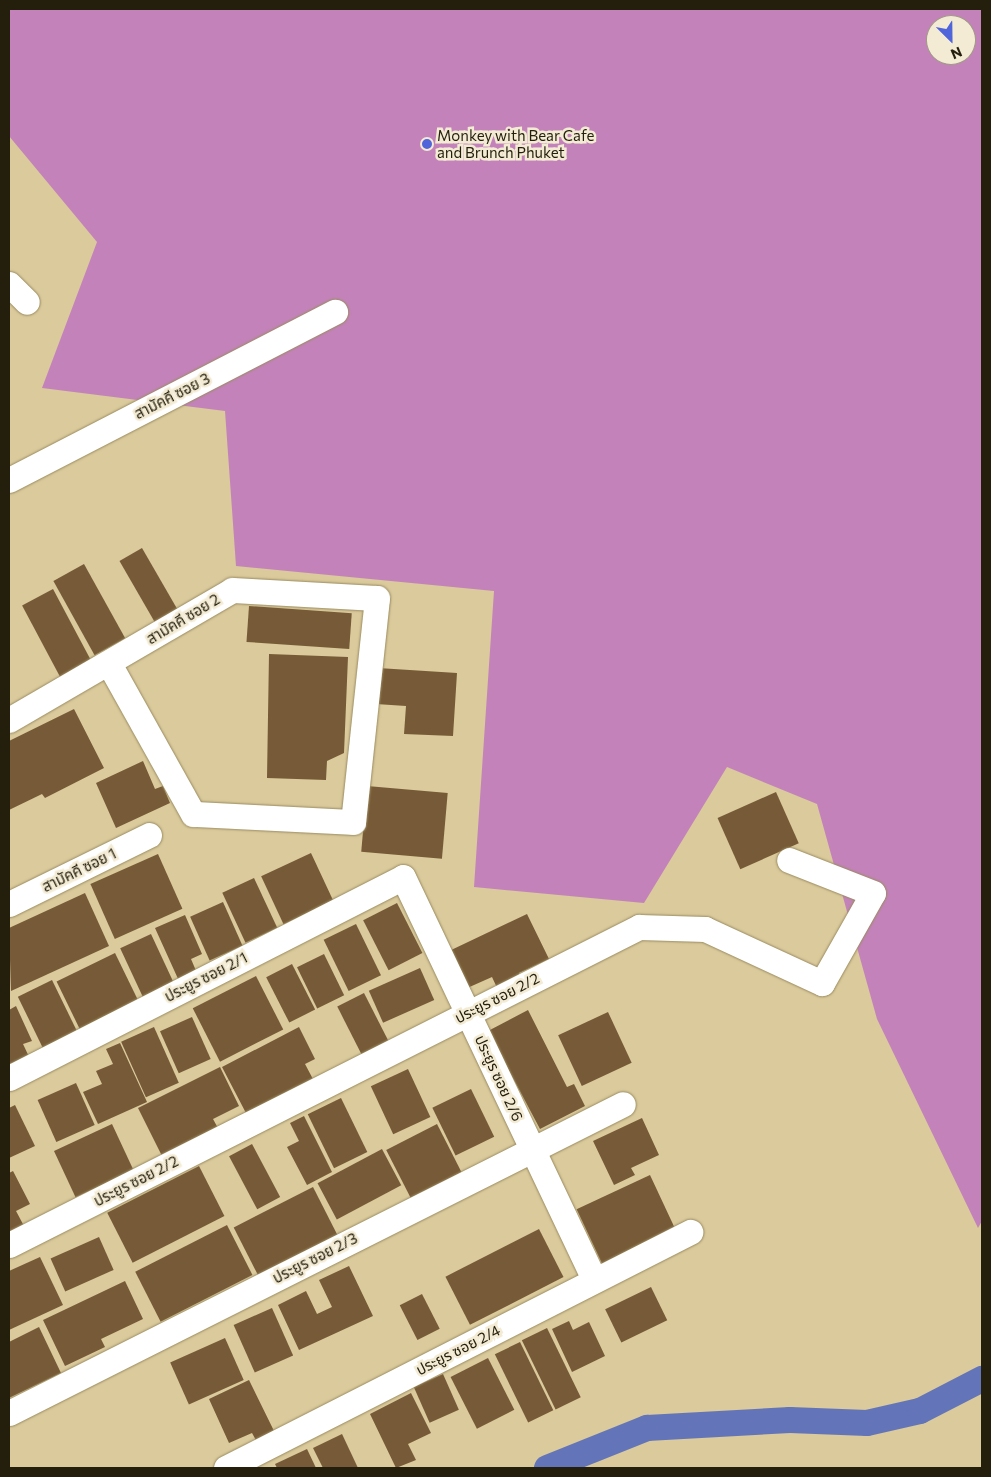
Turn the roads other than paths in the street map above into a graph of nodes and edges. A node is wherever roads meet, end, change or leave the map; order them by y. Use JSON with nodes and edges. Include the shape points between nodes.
{"nodes":[{"id":1,"x":9,"y":284,"type":"edge"},
{"id":2,"x":28,"y":302,"type":"dead end"},
{"id":3,"x":335,"y":312,"type":"dead end"},
{"id":4,"x":9,"y":480,"type":"edge"},
{"id":5,"x":109,"y":664,"type":"junction"},
{"id":6,"x":9,"y":720,"type":"edge"},
{"id":7,"x":149,"y":835,"type":"dead end"},
{"id":8,"x":789,"y":860,"type":"dead end"},
{"id":9,"x":403,"y":877,"type":"joint"},
{"id":10,"x":9,"y":904,"type":"edge"},
{"id":11,"x":469,"y":1012,"type":"junction"},
{"id":12,"x":9,"y":1078,"type":"edge"},
{"id":13,"x":623,"y":1104,"type":"dead end"},
{"id":14,"x":532,"y":1148,"type":"junction"},
{"id":15,"x":690,"y":1232,"type":"dead end"},
{"id":16,"x":9,"y":1245,"type":"edge"},
{"id":17,"x":594,"y":1280,"type":"junction"},
{"id":18,"x":9,"y":1413,"type":"edge"},
{"id":19,"x":226,"y":1468,"type":"edge"}],
"edges":[{"from":1,"to":2,"type":"street"},
{"from":3,"to":4,"type":"street","name":"สามัคคี ซอย 3"},
{"from":5,"to":5,"type":"street","name":"สามัคคี ซอย 2","via":[[232,590],[377,598],[353,822],[193,814]]},
{"from":5,"to":6,"type":"street","name":"สามัคคี ซอย 2"},
{"from":7,"to":10,"type":"street","name":"สามัคคี ซอย 1"},
{"from":8,"to":11,"type":"street","name":"ประยูร ซอย 2/2","via":[[873,892],[822,983],[705,929],[639,927]]},
{"from":9,"to":11,"type":"street","name":"ประยูร ซอย 2/6"},
{"from":9,"to":12,"type":"street","name":"ประยูร ซอย 2/1"},
{"from":11,"to":14,"type":"street","name":"ประยูร ซอย 2/6"},
{"from":11,"to":16,"type":"street","name":"ประยูร ซอย 2/2"},
{"from":13,"to":14,"type":"street","name":"ประยูร ซอย 2/3"},
{"from":14,"to":17,"type":"street","name":"ประยูร ซอย 2/6"},
{"from":14,"to":18,"type":"street","name":"ประยูร ซอย 2/3"},
{"from":15,"to":17,"type":"street","name":"ประยูร ซอย 2/4"},
{"from":17,"to":19,"type":"street","name":"ประยูร ซอย 2/4"}]}
